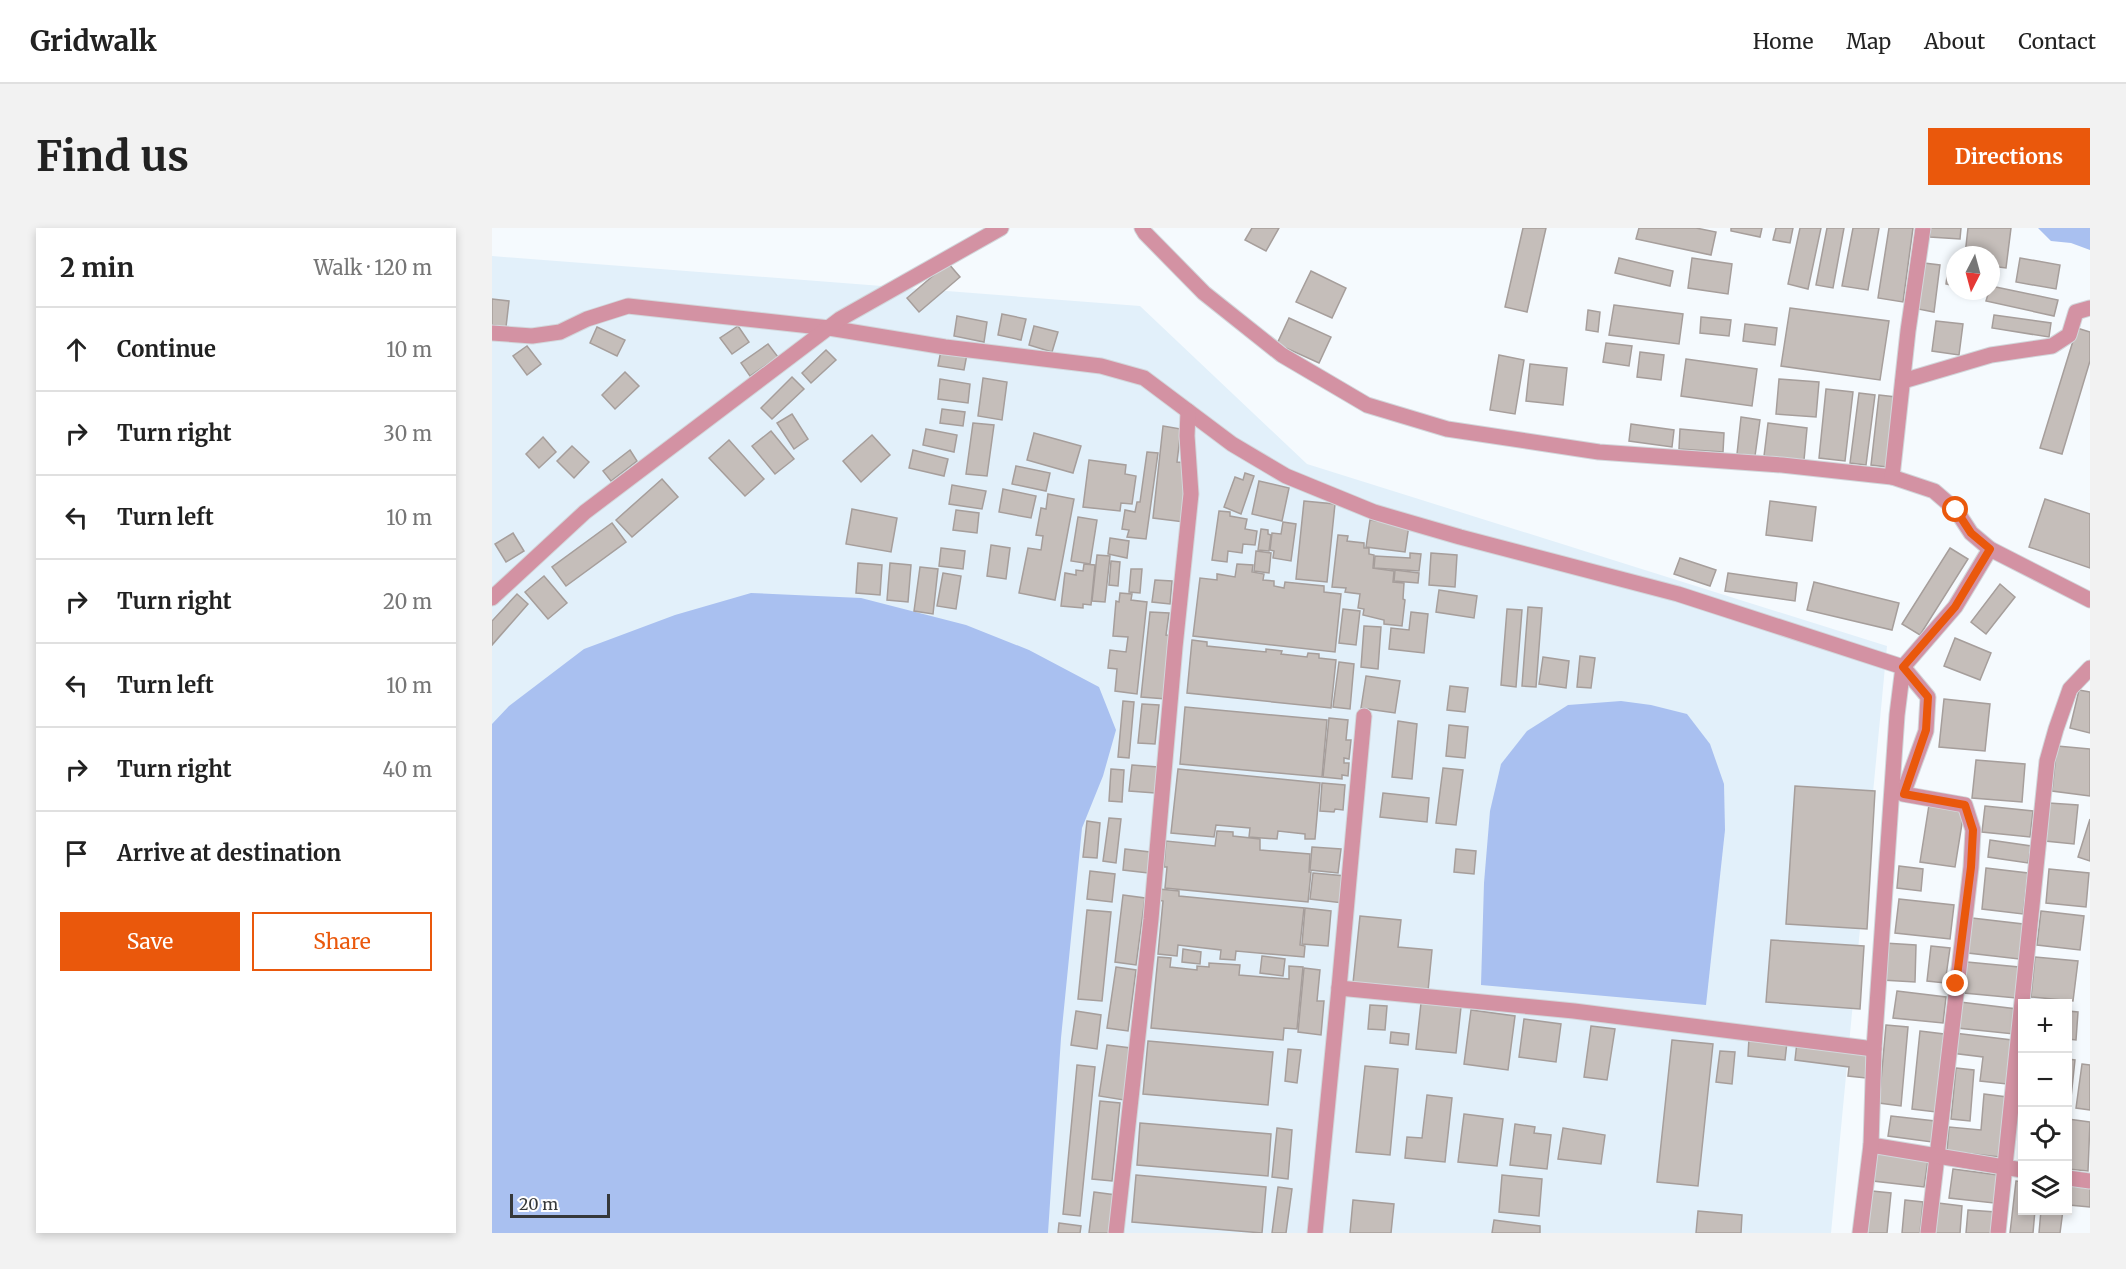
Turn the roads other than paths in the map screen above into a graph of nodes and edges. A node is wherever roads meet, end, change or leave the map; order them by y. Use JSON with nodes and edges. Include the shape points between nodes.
{"nodes":[{"id":1,"x":1001,"y":228,"type":"edge"},
{"id":2,"x":1142,"y":228,"type":"edge"},
{"id":3,"x":1923,"y":228,"type":"edge"},
{"id":4,"x":2090,"y":308,"type":"edge"},
{"id":5,"x":829,"y":327,"type":"junction"},
{"id":6,"x":492,"y":333,"type":"edge"},
{"id":7,"x":1902,"y":381,"type":"junction"},
{"id":8,"x":1188,"y":411,"type":"junction"},
{"id":9,"x":1892,"y":477,"type":"junction"},
{"id":10,"x":1990,"y":549,"type":"junction"},
{"id":11,"x":492,"y":598,"type":"edge"},
{"id":12,"x":2090,"y":600,"type":"edge"},
{"id":13,"x":1903,"y":667,"type":"junction"},
{"id":14,"x":2090,"y":668,"type":"edge"},
{"id":15,"x":1364,"y":716,"type":"dead end"},
{"id":16,"x":1339,"y":988,"type":"junction"},
{"id":17,"x":1874,"y":1049,"type":"junction"},
{"id":18,"x":1871,"y":1145,"type":"junction"},
{"id":19,"x":1935,"y":1156,"type":"junction"},
{"id":20,"x":2004,"y":1167,"type":"junction"},
{"id":21,"x":2018,"y":1169,"type":"edge"},
{"id":22,"x":2072,"y":1179,"type":"edge"},
{"id":23,"x":2090,"y":1181,"type":"edge"},
{"id":24,"x":1116,"y":1233,"type":"edge"},
{"id":25,"x":1315,"y":1233,"type":"edge"},
{"id":26,"x":1860,"y":1233,"type":"edge"},
{"id":27,"x":1928,"y":1233,"type":"edge"},
{"id":28,"x":1998,"y":1233,"type":"edge"}],
"edges":[{"from":1,"to":5,"type":"street"},
{"from":2,"to":9,"type":"street","via":[[1204,293],[1282,355],[1367,405],[1447,429],[1588,451]]},
{"from":3,"to":7,"type":"street"},
{"from":4,"to":7,"type":"street","via":[[2076,312],[2069,335],[2052,346],[1991,355]]},
{"from":5,"to":6,"type":"street","via":[[628,306],[560,332],[532,336]]},
{"from":5,"to":8,"type":"street","via":[[945,347],[1101,366],[1144,378]]},
{"from":5,"to":11,"type":"street","via":[[585,512]]},
{"from":7,"to":9,"type":"street"},
{"from":8,"to":13,"type":"street","via":[[1232,444],[1286,476],[1374,512],[1678,594]]},
{"from":8,"to":24,"type":"street","via":[[1191,494],[1151,920]]},
{"from":9,"to":10,"type":"street","via":[[1934,491]]},
{"from":10,"to":12,"type":"street"},
{"from":10,"to":13,"type":"street","via":[[1955,607]]},
{"from":13,"to":17,"type":"street"},
{"from":13,"to":19,"type":"street","via":[[1928,697],[1926,730],[1904,794],[1965,805],[1973,830]]},
{"from":14,"to":20,"type":"street","via":[[2070,689],[2047,761]]},
{"from":15,"to":16,"type":"street"},
{"from":16,"to":17,"type":"street","via":[[1574,1011]]},
{"from":16,"to":25,"type":"street"},
{"from":17,"to":18,"type":"street"},
{"from":18,"to":19,"type":"street"},
{"from":18,"to":26,"type":"street"},
{"from":19,"to":20,"type":"street"},
{"from":19,"to":27,"type":"street"},
{"from":20,"to":21,"type":"street"},
{"from":20,"to":28,"type":"street"},
{"from":22,"to":23,"type":"street"}]}
